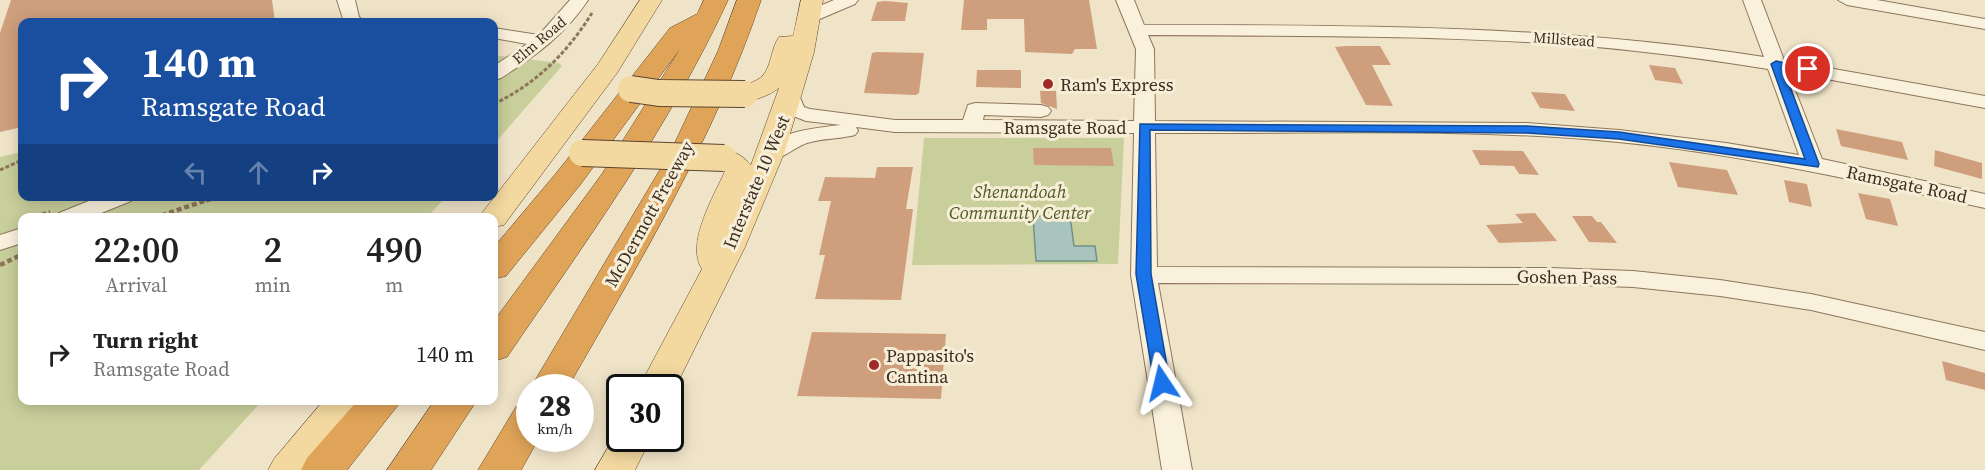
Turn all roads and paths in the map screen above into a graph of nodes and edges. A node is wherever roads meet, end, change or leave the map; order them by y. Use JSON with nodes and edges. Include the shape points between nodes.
{"nodes":[{"id":1,"x":346,"y":0,"type":"edge"},
{"id":2,"x":651,"y":0,"type":"edge"},
{"id":3,"x":749,"y":0,"type":"edge"},
{"id":4,"x":849,"y":0,"type":"edge"},
{"id":5,"x":1125,"y":0,"type":"edge"},
{"id":6,"x":1752,"y":0,"type":"edge"},
{"id":7,"x":1847,"y":0,"type":"edge"},
{"id":8,"x":587,"y":5,"type":"edge"},
{"id":9,"x":713,"y":7,"type":"edge"},
{"id":10,"x":810,"y":9,"type":"edge"},
{"id":11,"x":350,"y":18,"type":"edge"},
{"id":12,"x":1985,"y":24,"type":"edge"},
{"id":13,"x":1138,"y":30,"type":"junction"},
{"id":14,"x":498,"y":34,"type":"edge"},
{"id":15,"x":542,"y":41,"type":"junction"},
{"id":16,"x":1776,"y":64,"type":"junction"},
{"id":17,"x":608,"y":68,"type":"junction"},
{"id":18,"x":498,"y":71,"type":"edge"},
{"id":19,"x":791,"y":97,"type":"junction"},
{"id":20,"x":498,"y":102,"type":"edge"},
{"id":21,"x":1985,"y":102,"type":"edge"},
{"id":22,"x":896,"y":126,"type":"junction"},
{"id":23,"x":1144,"y":127,"type":"junction"},
{"id":24,"x":771,"y":154,"type":"junction"},
{"id":25,"x":18,"y":162,"type":"edge"},
{"id":26,"x":1813,"y":164,"type":"junction"},
{"id":27,"x":0,"y":170,"type":"edge"},
{"id":28,"x":525,"y":178,"type":"junction"},
{"id":29,"x":110,"y":201,"type":"edge"},
{"id":30,"x":205,"y":201,"type":"edge"},
{"id":31,"x":1985,"y":201,"type":"edge"},
{"id":32,"x":80,"y":213,"type":"edge"},
{"id":33,"x":169,"y":213,"type":"edge"},
{"id":34,"x":498,"y":213,"type":"edge"},
{"id":35,"x":18,"y":236,"type":"edge"},
{"id":36,"x":0,"y":243,"type":"edge"},
{"id":37,"x":18,"y":256,"type":"edge"},
{"id":38,"x":498,"y":263,"type":"edge"},
{"id":39,"x":0,"y":265,"type":"edge"},
{"id":40,"x":716,"y":273,"type":"junction"},
{"id":41,"x":1144,"y":274,"type":"junction"},
{"id":42,"x":1985,"y":341,"type":"edge"},
{"id":43,"x":498,"y":342,"type":"edge"},
{"id":44,"x":556,"y":374,"type":"edge"},
{"id":45,"x":665,"y":374,"type":"edge"},
{"id":46,"x":342,"y":405,"type":"edge"},
{"id":47,"x":378,"y":405,"type":"edge"},
{"id":48,"x":454,"y":405,"type":"edge"},
{"id":49,"x":516,"y":441,"type":"edge"},
{"id":50,"x":624,"y":452,"type":"edge"},
{"id":51,"x":288,"y":470,"type":"edge"},
{"id":52,"x":322,"y":470,"type":"edge"},
{"id":53,"x":408,"y":470,"type":"edge"},
{"id":54,"x":499,"y":470,"type":"edge"},
{"id":55,"x":615,"y":470,"type":"edge"},
{"id":56,"x":1177,"y":470,"type":"edge"}],
"edges":[{"from":1,"to":11,"type":"street"},
{"from":2,"to":17,"type":"main road"},
{"from":3,"to":44,"type":"highway","name":"McDermott Freeway","via":[[735,44],[676,173]]},
{"from":4,"to":10,"type":"street"},
{"from":5,"to":13,"type":"street"},
{"from":6,"to":16,"type":"street"},
{"from":7,"to":12,"type":"street"},
{"from":8,"to":15,"type":"street","name":"Elm Road"},
{"from":8,"to":20,"type":"path","via":[[578,37],[559,59],[524,88]]},
{"from":9,"to":38,"type":"highway","via":[[679,33],[569,178]]},
{"from":9,"to":43,"type":"highway","via":[[652,121]]},
{"from":10,"to":17,"type":"main road","bridge":true,"via":[[788,39],[778,75],[766,88],[745,94],[659,93],[618,84]]},
{"from":10,"to":19,"type":"main road","name":"Interstate 10 West"},
{"from":13,"to":16,"type":"street","name":"Millstead","via":[[1503,35],[1670,49]]},
{"from":13,"to":23,"type":"street","via":[[1145,49]]},
{"from":14,"to":15,"type":"street"},
{"from":15,"to":18,"type":"street","name":"Elm Road"},
{"from":16,"to":21,"type":"street","name":"Millstead"},
{"from":16,"to":26,"type":"street"},
{"from":17,"to":28,"type":"main road"},
{"from":19,"to":22,"type":"street","name":"Ramsgate Road","via":[[795,110],[806,115]]},
{"from":19,"to":24,"type":"main road","name":"Interstate 10 West"},
{"from":22,"to":23,"type":"street","name":"Ramsgate Road"},
{"from":22,"to":24,"type":"street","name":"Ramsgate Road","via":[[799,137]]},
{"from":23,"to":26,"type":"street","name":"Ramsgate Road","via":[[1527,129],[1726,149]]},
{"from":23,"to":41,"type":"street"},
{"from":24,"to":40,"type":"main road","name":"Interstate 10 West"},
{"from":25,"to":27,"type":"path"},
{"from":26,"to":31,"type":"street","name":"Ramsgate Road"},
{"from":28,"to":34,"type":"main road"},
{"from":28,"to":40,"type":"main road","bridge":true,"via":[[567,154],[724,158],[740,170],[713,235]]},
{"from":29,"to":32,"type":"street"},
{"from":30,"to":33,"type":"path"},
{"from":35,"to":36,"type":"street"},
{"from":37,"to":39,"type":"path"},
{"from":40,"to":45,"type":"main road","name":"Interstate 10 West"},
{"from":41,"to":42,"type":"street","name":"Goshen Pass","via":[[1633,279],[1811,302]]},
{"from":41,"to":56,"type":"street"},
{"from":46,"to":51,"type":"main road"},
{"from":47,"to":52,"type":"highway"},
{"from":48,"to":53,"type":"highway"},
{"from":49,"to":54,"type":"highway"},
{"from":50,"to":55,"type":"main road"}]}
